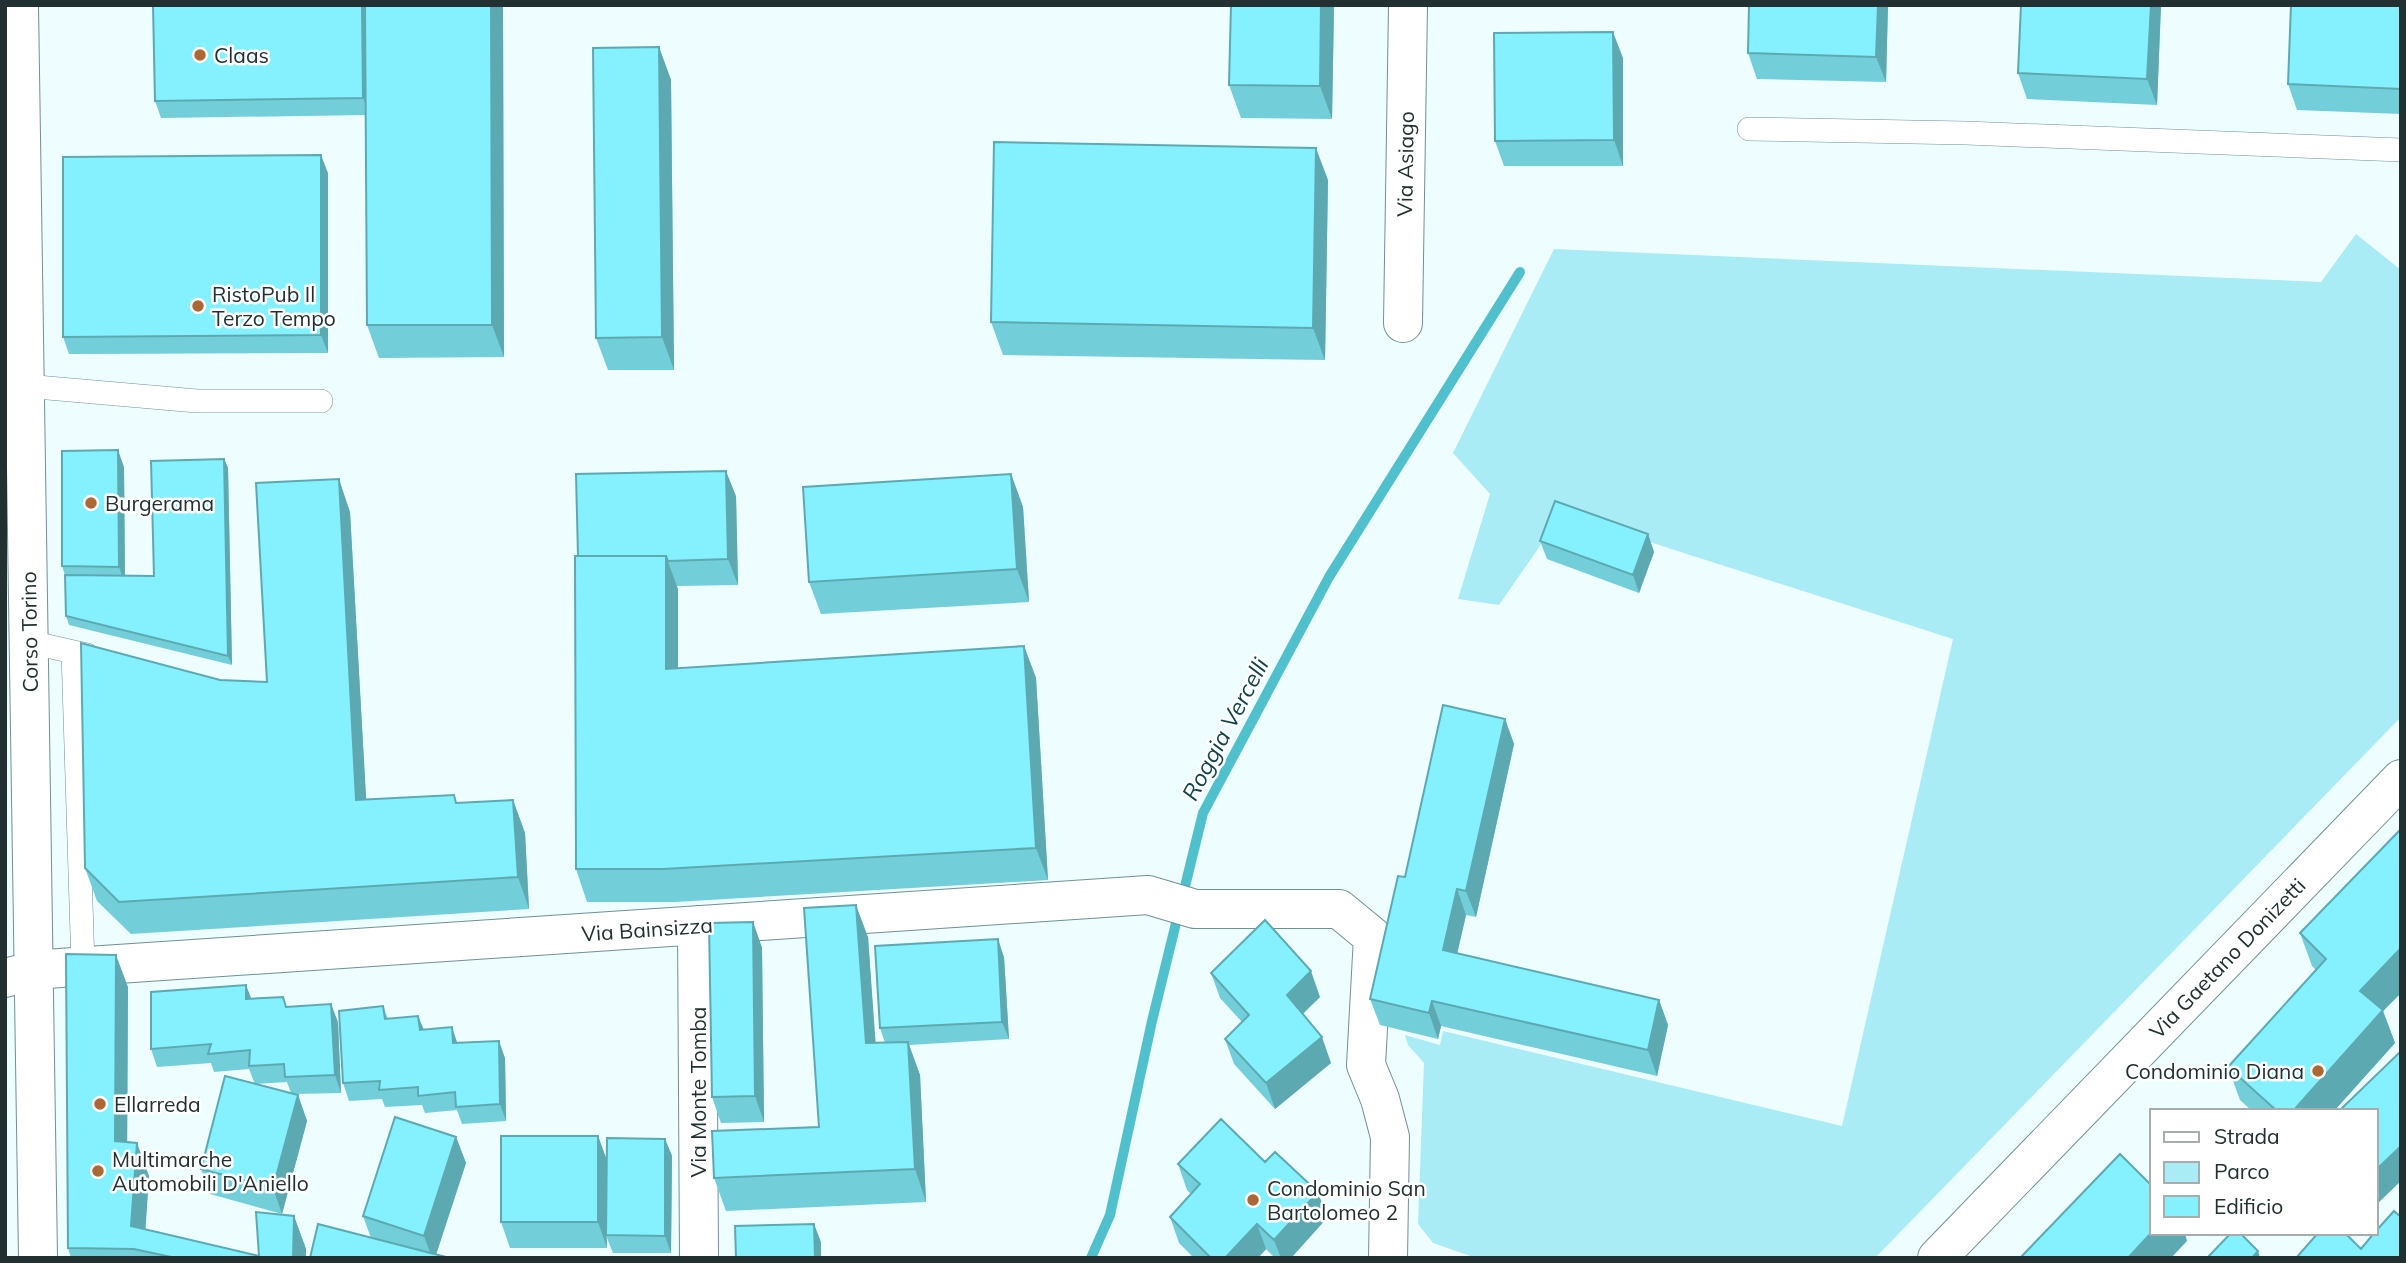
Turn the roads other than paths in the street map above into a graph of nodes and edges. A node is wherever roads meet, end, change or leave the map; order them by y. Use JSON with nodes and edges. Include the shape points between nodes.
{"nodes":[{"id":1,"x":19,"y":5,"type":"edge"},
{"id":2,"x":1408,"y":5,"type":"edge"},
{"id":3,"x":13,"y":104,"type":"edge"},
{"id":4,"x":1749,"y":130,"type":"dead end"},
{"id":5,"x":2401,"y":150,"type":"edge"},
{"id":6,"x":1402,"y":323,"type":"dead end"},
{"id":7,"x":25,"y":386,"type":"junction"},
{"id":8,"x":321,"y":401,"type":"dead end"},
{"id":9,"x":15,"y":442,"type":"edge"},
{"id":10,"x":29,"y":642,"type":"junction"},
{"id":11,"x":73,"y":652,"type":"junction"},
{"id":12,"x":112,"y":660,"type":"edge"},
{"id":13,"x":2401,"y":779,"type":"edge"},
{"id":14,"x":697,"y":925,"type":"junction"},
{"id":15,"x":83,"y":966,"type":"junction"},
{"id":16,"x":20,"y":974,"type":"edge"},
{"id":17,"x":38,"y":1258,"type":"edge"},
{"id":18,"x":699,"y":1258,"type":"edge"},
{"id":19,"x":1388,"y":1258,"type":"edge"},
{"id":20,"x":1937,"y":1258,"type":"edge"}],
"edges":[{"from":1,"to":3,"type":"street","name":"Corso Torino"},
{"from":2,"to":6,"type":"street","name":"Via Asiago"},
{"from":3,"to":7,"type":"street","name":"Corso Torino"},
{"from":4,"to":5,"type":"lane","via":[[1966,133]]},
{"from":7,"to":8,"type":"lane","via":[[197,401]]},
{"from":7,"to":9,"type":"street","name":"Corso Torino"},
{"from":9,"to":10,"type":"street","name":"Corso Torino"},
{"from":10,"to":11,"type":"lane"},
{"from":10,"to":16,"type":"street","name":"Corso Torino"},
{"from":11,"to":12,"type":"lane"},
{"from":11,"to":15,"type":"lane"},
{"from":13,"to":20,"type":"street","name":"Via Gaetano Donizetti"},
{"from":14,"to":15,"type":"street","name":"Via Bainsizza"},
{"from":14,"to":18,"type":"street","name":"Via Monte Tomba"},
{"from":14,"to":19,"type":"street","name":"Via Bainsizza","via":[[1148,895],[1195,909],[1339,909],[1373,937],[1366,1065],[1390,1137]]},
{"from":15,"to":16,"type":"street","name":"Via Bainsizza"},
{"from":16,"to":17,"type":"street","name":"Corso Torino"}]}
